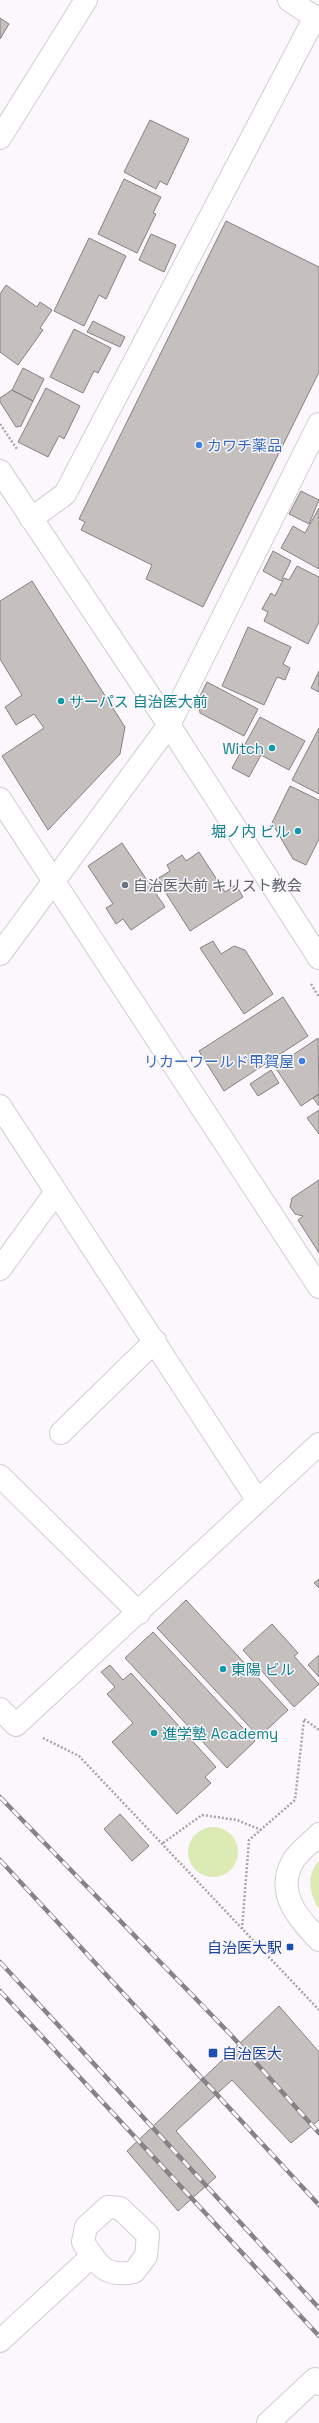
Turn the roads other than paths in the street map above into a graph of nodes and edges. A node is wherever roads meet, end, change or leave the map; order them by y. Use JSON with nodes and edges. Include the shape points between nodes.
{"nodes":[{"id":1,"x":86,"y":0,"type":"edge"},
{"id":2,"x":289,"y":0,"type":"edge"},
{"id":3,"x":317,"y":19,"type":"edge"},
{"id":4,"x":0,"y":138,"type":"edge"},
{"id":5,"x":319,"y":424,"type":"edge"},
{"id":6,"x":0,"y":470,"type":"edge"},
{"id":7,"x":30,"y":519,"type":"junction"},
{"id":8,"x":169,"y":725,"type":"junction"},
{"id":9,"x":0,"y":799,"type":"edge"},
{"id":10,"x":54,"y":881,"type":"junction"},
{"id":11,"x":0,"y":954,"type":"edge"},
{"id":12,"x":319,"y":958,"type":"edge"},
{"id":13,"x":0,"y":1106,"type":"edge"},
{"id":14,"x":56,"y":1192,"type":"junction"},
{"id":15,"x":0,"y":1269,"type":"edge"},
{"id":16,"x":319,"y":1287,"type":"edge"},
{"id":17,"x":155,"y":1341,"type":"junction"},
{"id":18,"x":61,"y":1434,"type":"dead end"},
{"id":19,"x":319,"y":1444,"type":"edge"},
{"id":20,"x":0,"y":1476,"type":"edge"},
{"id":21,"x":258,"y":1502,"type":"junction"},
{"id":22,"x":139,"y":1613,"type":"junction"},
{"id":23,"x":0,"y":1709,"type":"edge"},
{"id":24,"x":319,"y":1834,"type":"edge"},
{"id":25,"x":319,"y":1940,"type":"edge"},
{"id":26,"x":92,"y":2256,"type":"dead end"},
{"id":27,"x":0,"y":2341,"type":"edge"},
{"id":28,"x":319,"y":2384,"type":"edge"},
{"id":29,"x":268,"y":2423,"type":"edge"}],
"edges":[{"from":1,"to":4,"type":"street"},
{"from":2,"to":3,"type":"street"},
{"from":3,"to":7,"type":"street","via":[[65,494]]},
{"from":5,"to":8,"type":"street"},
{"from":6,"to":7,"type":"street"},
{"from":7,"to":8,"type":"street"},
{"from":8,"to":10,"type":"street"},
{"from":8,"to":12,"type":"street"},
{"from":9,"to":10,"type":"street"},
{"from":10,"to":11,"type":"street"},
{"from":10,"to":16,"type":"street"},
{"from":13,"to":14,"type":"street"},
{"from":14,"to":15,"type":"street"},
{"from":14,"to":17,"type":"street"},
{"from":17,"to":18,"type":"street"},
{"from":17,"to":21,"type":"street"},
{"from":19,"to":21,"type":"street"},
{"from":20,"to":22,"type":"street"},
{"from":21,"to":22,"type":"street"},
{"from":22,"to":23,"type":"street","via":[[16,1725]]},
{"from":24,"to":25,"type":"street","via":[[294,1860],[286,1886],[287,1897],[296,1915]]},
{"from":26,"to":27,"type":"street"},
{"from":28,"to":29,"type":"street","via":[[315,2379]]}]}
